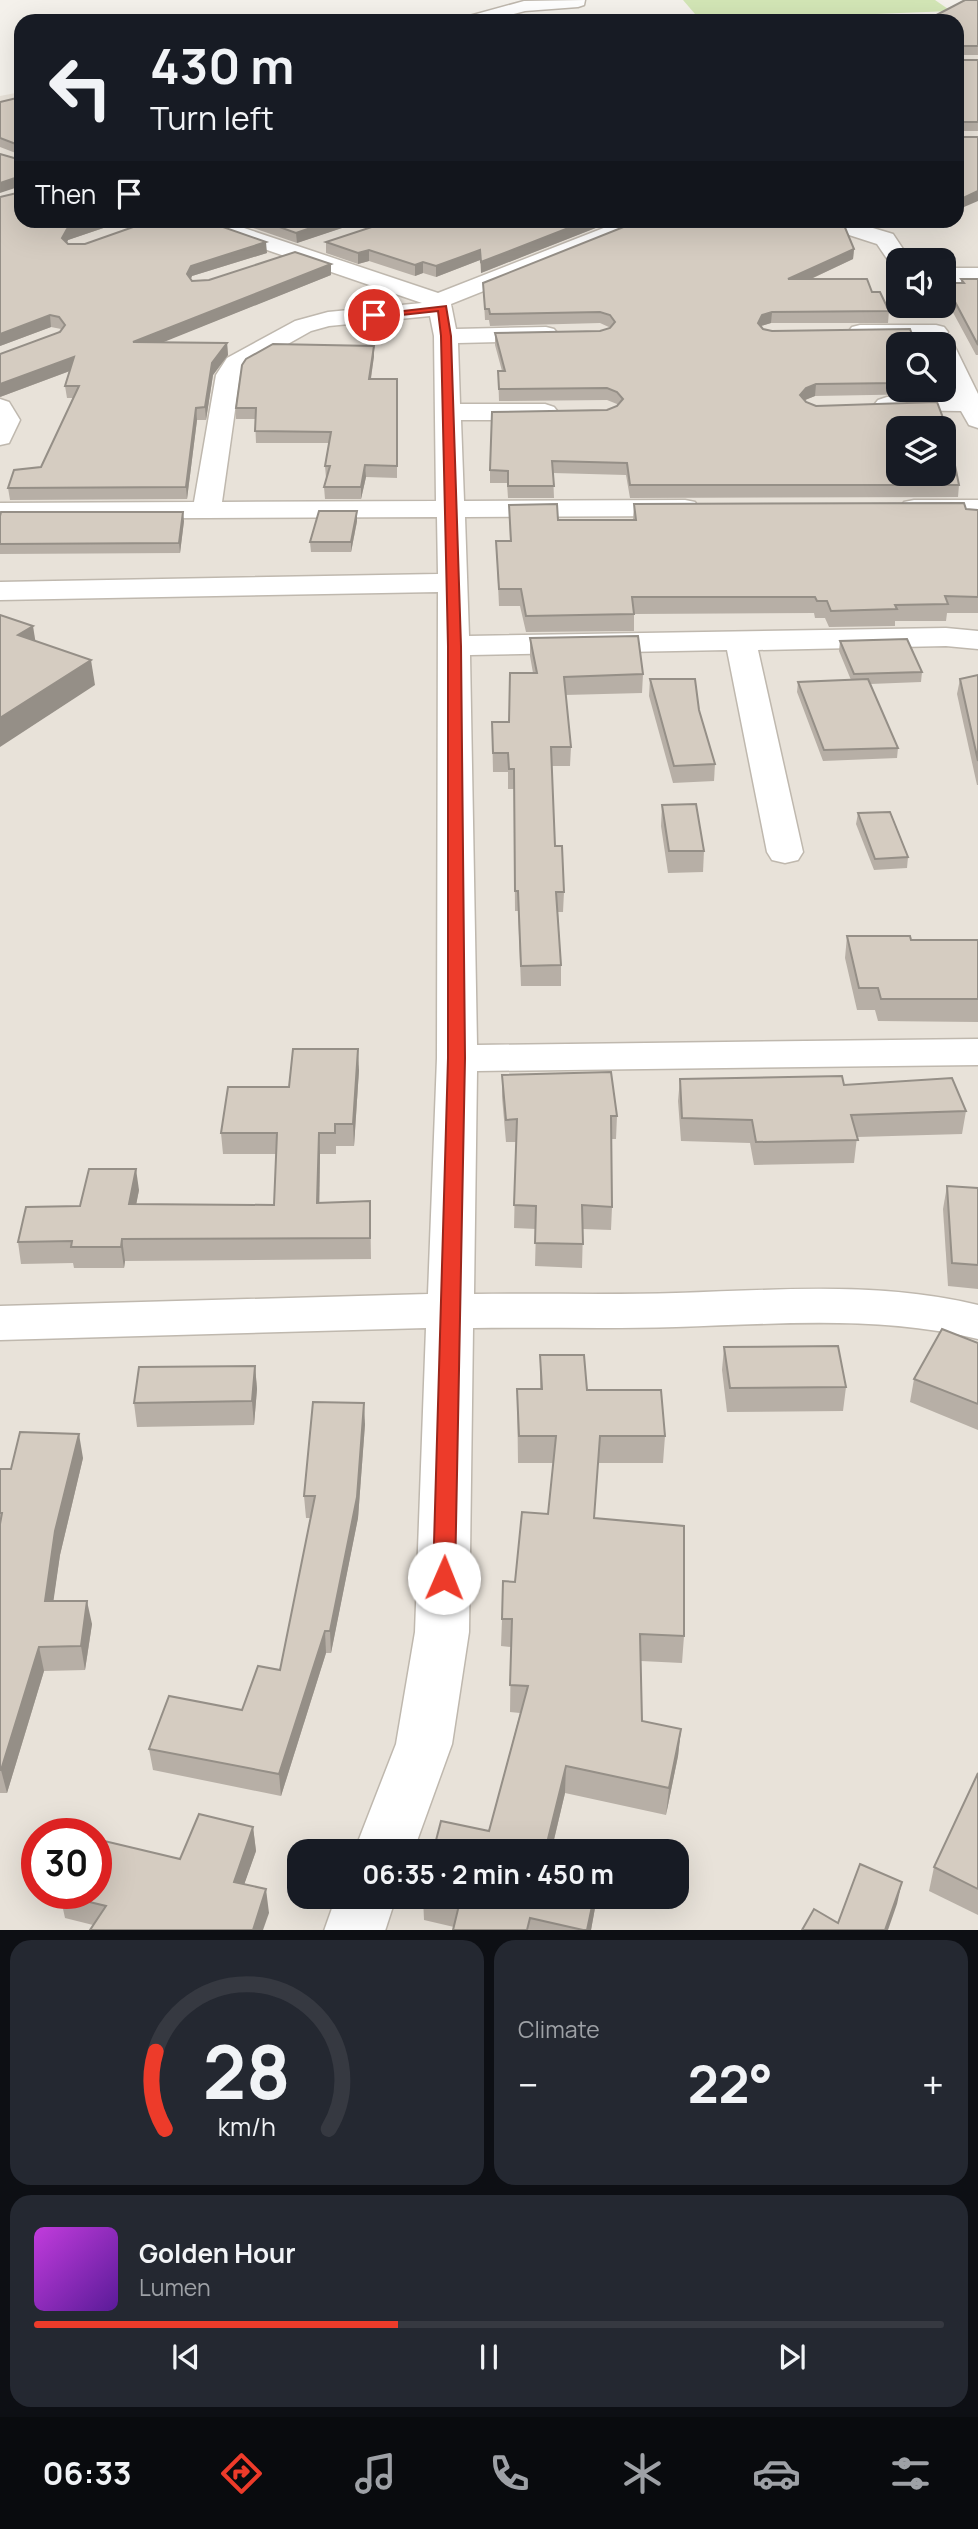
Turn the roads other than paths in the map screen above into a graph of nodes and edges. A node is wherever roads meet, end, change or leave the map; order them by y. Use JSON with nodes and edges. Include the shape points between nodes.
{"nodes":[{"id":1,"x":578,"y":2,"type":"dead end"},
{"id":2,"x":494,"y":14,"type":"edge"},
{"id":3,"x":222,"y":228,"type":"edge"},
{"id":4,"x":625,"y":228,"type":"edge"},
{"id":5,"x":849,"y":228,"type":"edge"},
{"id":6,"x":335,"y":241,"type":"edge"},
{"id":7,"x":892,"y":248,"type":"edge"},
{"id":8,"x":298,"y":253,"type":"junction"},
{"id":9,"x":262,"y":265,"type":"edge"},
{"id":10,"x":956,"y":275,"type":"edge"},
{"id":11,"x":978,"y":275,"type":"edge"},
{"id":12,"x":441,"y":305,"type":"junction"},
{"id":13,"x":840,"y":332,"type":"edge"},
{"id":14,"x":575,"y":333,"type":"edge"},
{"id":15,"x":446,"y":336,"type":"junction"},
{"id":16,"x":886,"y":336,"type":"edge"},
{"id":17,"x":956,"y":370,"type":"edge"},
{"id":18,"x":867,"y":406,"type":"edge"},
{"id":19,"x":0,"y":407,"type":"edge"},
{"id":20,"x":976,"y":409,"type":"edge"},
{"id":21,"x":566,"y":411,"type":"edge"},
{"id":22,"x":446,"y":412,"type":"junction"},
{"id":23,"x":0,"y":437,"type":"edge"},
{"id":24,"x":207,"y":508,"type":"junction"},
{"id":25,"x":715,"y":508,"type":"edge"},
{"id":26,"x":881,"y":508,"type":"edge"},
{"id":27,"x":978,"y":508,"type":"edge"},
{"id":28,"x":451,"y":509,"type":"junction"},
{"id":29,"x":0,"y":511,"type":"edge"},
{"id":30,"x":453,"y":583,"type":"junction"},
{"id":31,"x":0,"y":591,"type":"edge"},
{"id":32,"x":978,"y":640,"type":"edge"},
{"id":33,"x":741,"y":642,"type":"junction"},
{"id":34,"x":454,"y":646,"type":"junction"},
{"id":35,"x":785,"y":852,"type":"dead end"},
{"id":36,"x":978,"y":1052,"type":"edge"},
{"id":37,"x":457,"y":1058,"type":"junction"},
{"id":38,"x":450,"y":1311,"type":"junction"},
{"id":39,"x":978,"y":1322,"type":"edge"},
{"id":40,"x":0,"y":1323,"type":"edge"},
{"id":41,"x":388,"y":1839,"type":"edge"},
{"id":42,"x":362,"y":1909,"type":"edge"},
{"id":43,"x":354,"y":1930,"type":"edge"}],
"edges":[{"from":1,"to":2,"type":"street","via":[[524,6]]},
{"from":3,"to":8,"type":"street"},
{"from":4,"to":12,"type":"street"},
{"from":5,"to":7,"type":"street","via":[[886,239]]},
{"from":6,"to":8,"type":"street"},
{"from":8,"to":9,"type":"street"},
{"from":8,"to":12,"type":"street"},
{"from":10,"to":11,"type":"street"},
{"from":12,"to":15,"type":"street"},
{"from":12,"to":24,"type":"street","via":[[303,326],[236,363],[228,375]]},
{"from":13,"to":16,"type":"street"},
{"from":14,"to":15,"type":"street"},
{"from":15,"to":22,"type":"street"},
{"from":17,"to":20,"type":"street"},
{"from":18,"to":20,"type":"street"},
{"from":19,"to":23,"type":"street","via":[[7,420]]},
{"from":21,"to":22,"type":"street"},
{"from":22,"to":28,"type":"street"},
{"from":24,"to":28,"type":"street"},
{"from":24,"to":29,"type":"street"},
{"from":25,"to":28,"type":"street"},
{"from":26,"to":27,"type":"street"},
{"from":28,"to":30,"type":"street"},
{"from":30,"to":31,"type":"street"},
{"from":30,"to":34,"type":"street"},
{"from":32,"to":33,"type":"street"},
{"from":33,"to":34,"type":"street"},
{"from":33,"to":35,"type":"street"},
{"from":34,"to":37,"type":"street"},
{"from":36,"to":37,"type":"street"},
{"from":37,"to":38,"type":"street"},
{"from":38,"to":39,"type":"street","via":[[886,1303]]},
{"from":38,"to":40,"type":"street"},
{"from":38,"to":41,"type":"street","via":[[442,1632],[424,1744]]},
{"from":42,"to":43,"type":"street"}]}
